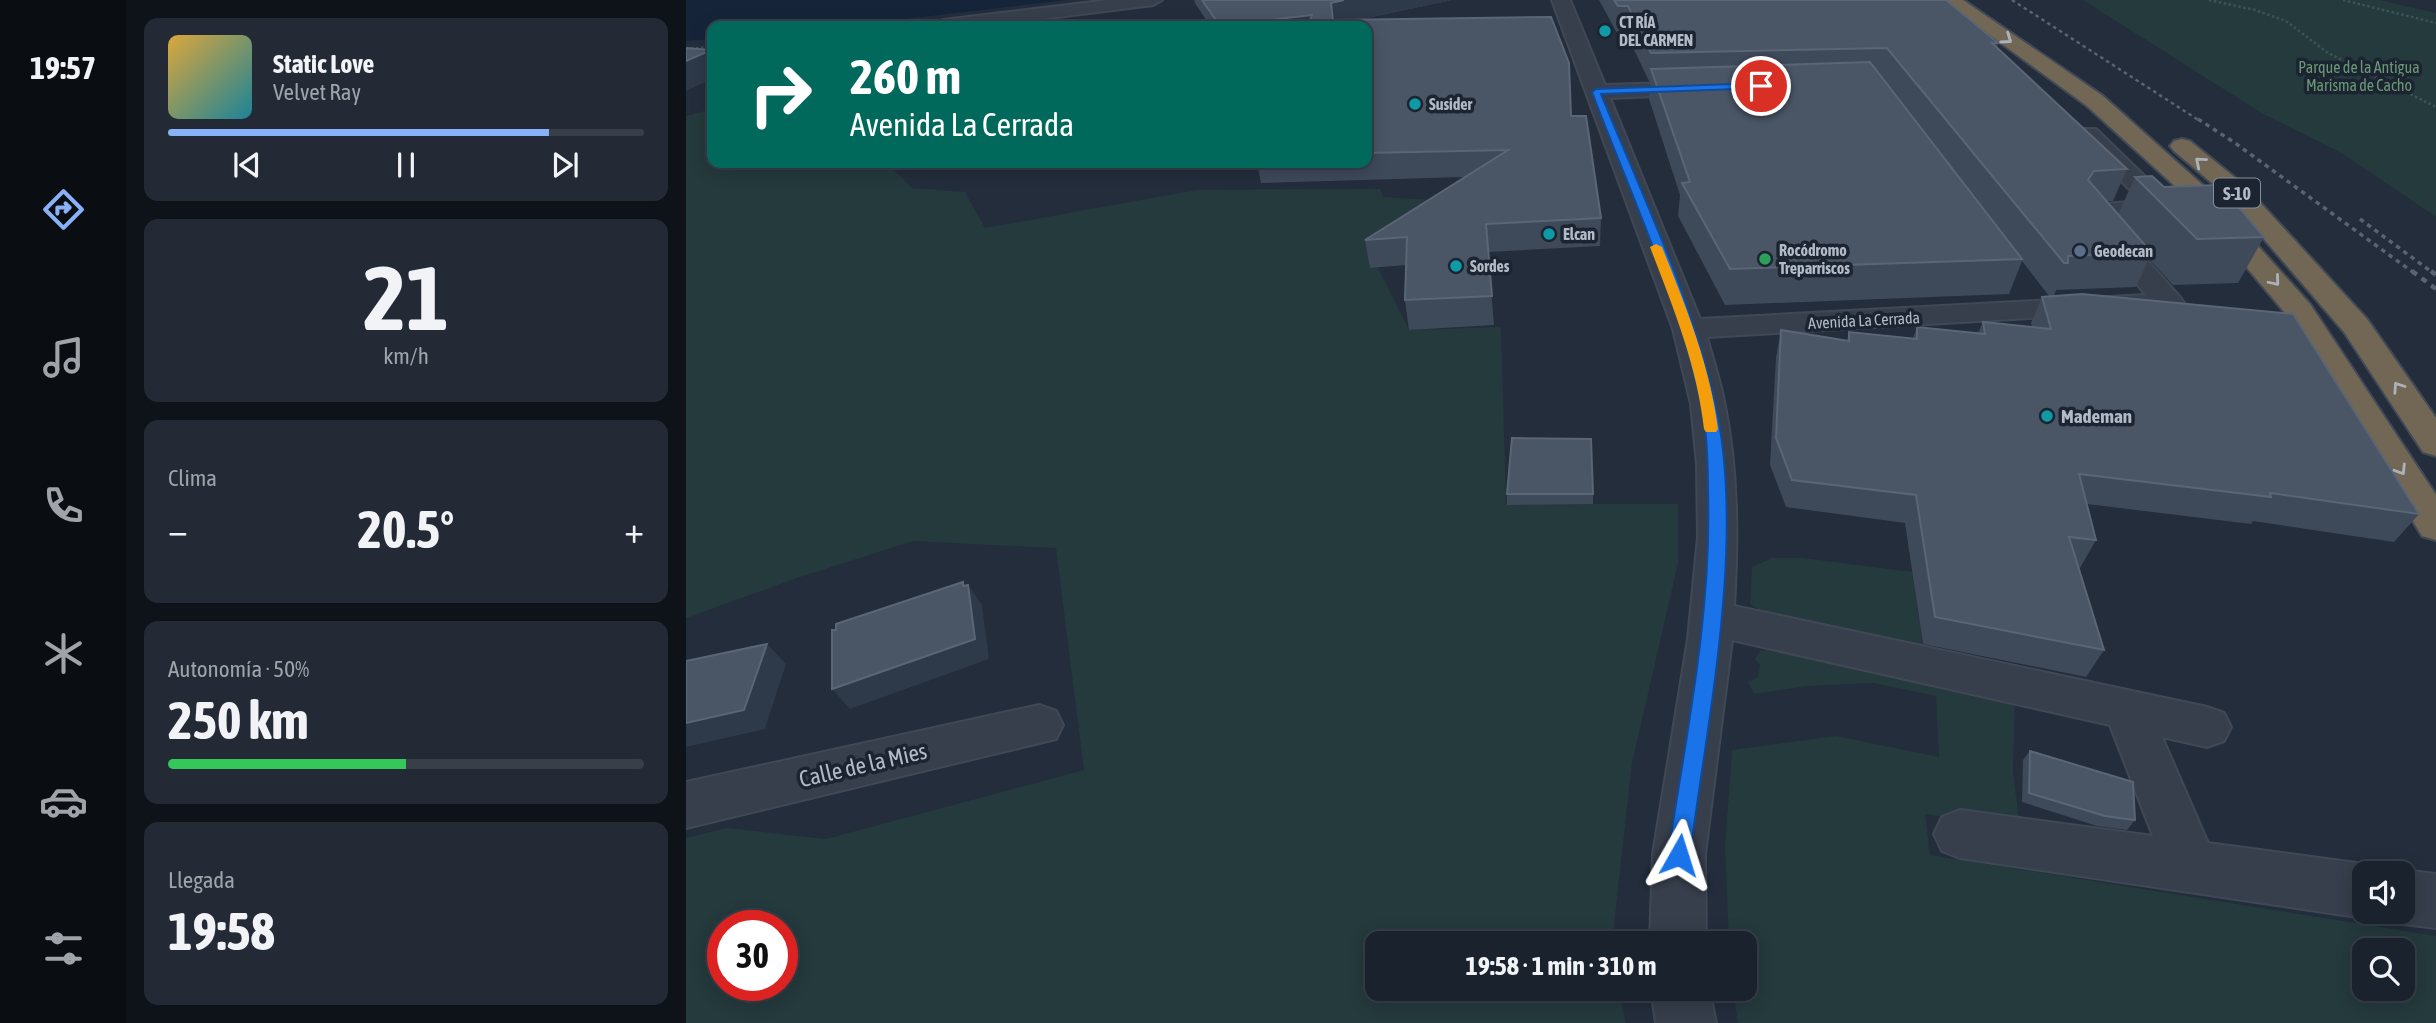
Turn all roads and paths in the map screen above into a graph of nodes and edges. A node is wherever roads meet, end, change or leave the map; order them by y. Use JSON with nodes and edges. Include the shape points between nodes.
{"nodes":[{"id":1,"x":1153,"y":0,"type":"edge"},
{"id":2,"x":1561,"y":0,"type":"edge"},
{"id":3,"x":1951,"y":0,"type":"edge"},
{"id":4,"x":1982,"y":0,"type":"edge"},
{"id":5,"x":2209,"y":0,"type":"edge"},
{"id":6,"x":2229,"y":0,"type":"edge"},
{"id":7,"x":2343,"y":0,"type":"edge"},
{"id":8,"x":2222,"y":2,"type":"junction"},
{"id":9,"x":983,"y":21,"type":"edge"},
{"id":10,"x":2436,"y":23,"type":"edge"},
{"id":11,"x":707,"y":47,"type":"edge"},
{"id":12,"x":686,"y":48,"type":"edge"},
{"id":13,"x":2017,"y":69,"type":"edge"},
{"id":14,"x":1720,"y":87,"type":"edge"},
{"id":15,"x":1596,"y":92,"type":"junction"},
{"id":16,"x":2436,"y":107,"type":"edge"},
{"id":17,"x":1689,"y":329,"type":"junction"},
{"id":18,"x":2436,"y":444,"type":"edge"},
{"id":19,"x":2436,"y":526,"type":"edge"},
{"id":20,"x":1711,"y":618,"type":"junction"},
{"id":21,"x":2127,"y":710,"type":"junction"},
{"id":22,"x":1039,"y":725,"type":"dead end"},
{"id":23,"x":2207,"y":727,"type":"dead end"},
{"id":24,"x":686,"y":805,"type":"edge"},
{"id":25,"x":1960,"y":834,"type":"dead end"},
{"id":26,"x":2192,"y":867,"type":"junction"},
{"id":27,"x":2352,"y":889,"type":"edge"},
{"id":28,"x":2415,"y":898,"type":"edge"},
{"id":29,"x":2436,"y":901,"type":"edge"},
{"id":30,"x":1678,"y":931,"type":"edge"},
{"id":31,"x":1682,"y":1001,"type":"edge"},
{"id":32,"x":1686,"y":1023,"type":"edge"}],
"edges":[{"from":1,"to":9,"type":"street"},
{"from":2,"to":15,"type":"street"},
{"from":3,"to":19,"type":"highway","number":"S-10","one_way":true,"via":[[2095,101],[2197,193],[2299,310]]},
{"from":18,"to":4,"type":"highway","number":"S-10","one_way":true,"via":[[2356,326],[2235,190],[2131,104]]},
{"from":5,"to":8,"type":"path"},
{"from":6,"to":8,"type":"path"},
{"from":7,"to":10,"type":"path"},
{"from":8,"to":16,"type":"path","via":[[2286,21],[2328,53]]},
{"from":11,"to":12,"type":"path"},
{"from":13,"to":17,"type":"street","name":"Avenida La Cerrada","via":[[2162,208],[2090,212],[2169,303],[2032,300]]},
{"from":14,"to":15,"type":"street"},
{"from":15,"to":17,"type":"street"},
{"from":17,"to":20,"type":"street","via":[[1708,404],[1715,464],[1718,537]]},
{"from":20,"to":21,"type":"street"},
{"from":20,"to":30,"type":"street","via":[[1680,843]]},
{"from":21,"to":23,"type":"street"},
{"from":21,"to":26,"type":"street"},
{"from":22,"to":24,"type":"street","name":"Calle de la Mies"},
{"from":25,"to":26,"type":"street"},
{"from":26,"to":27,"type":"street"},
{"from":28,"to":29,"type":"street"},
{"from":31,"to":32,"type":"street"}]}
